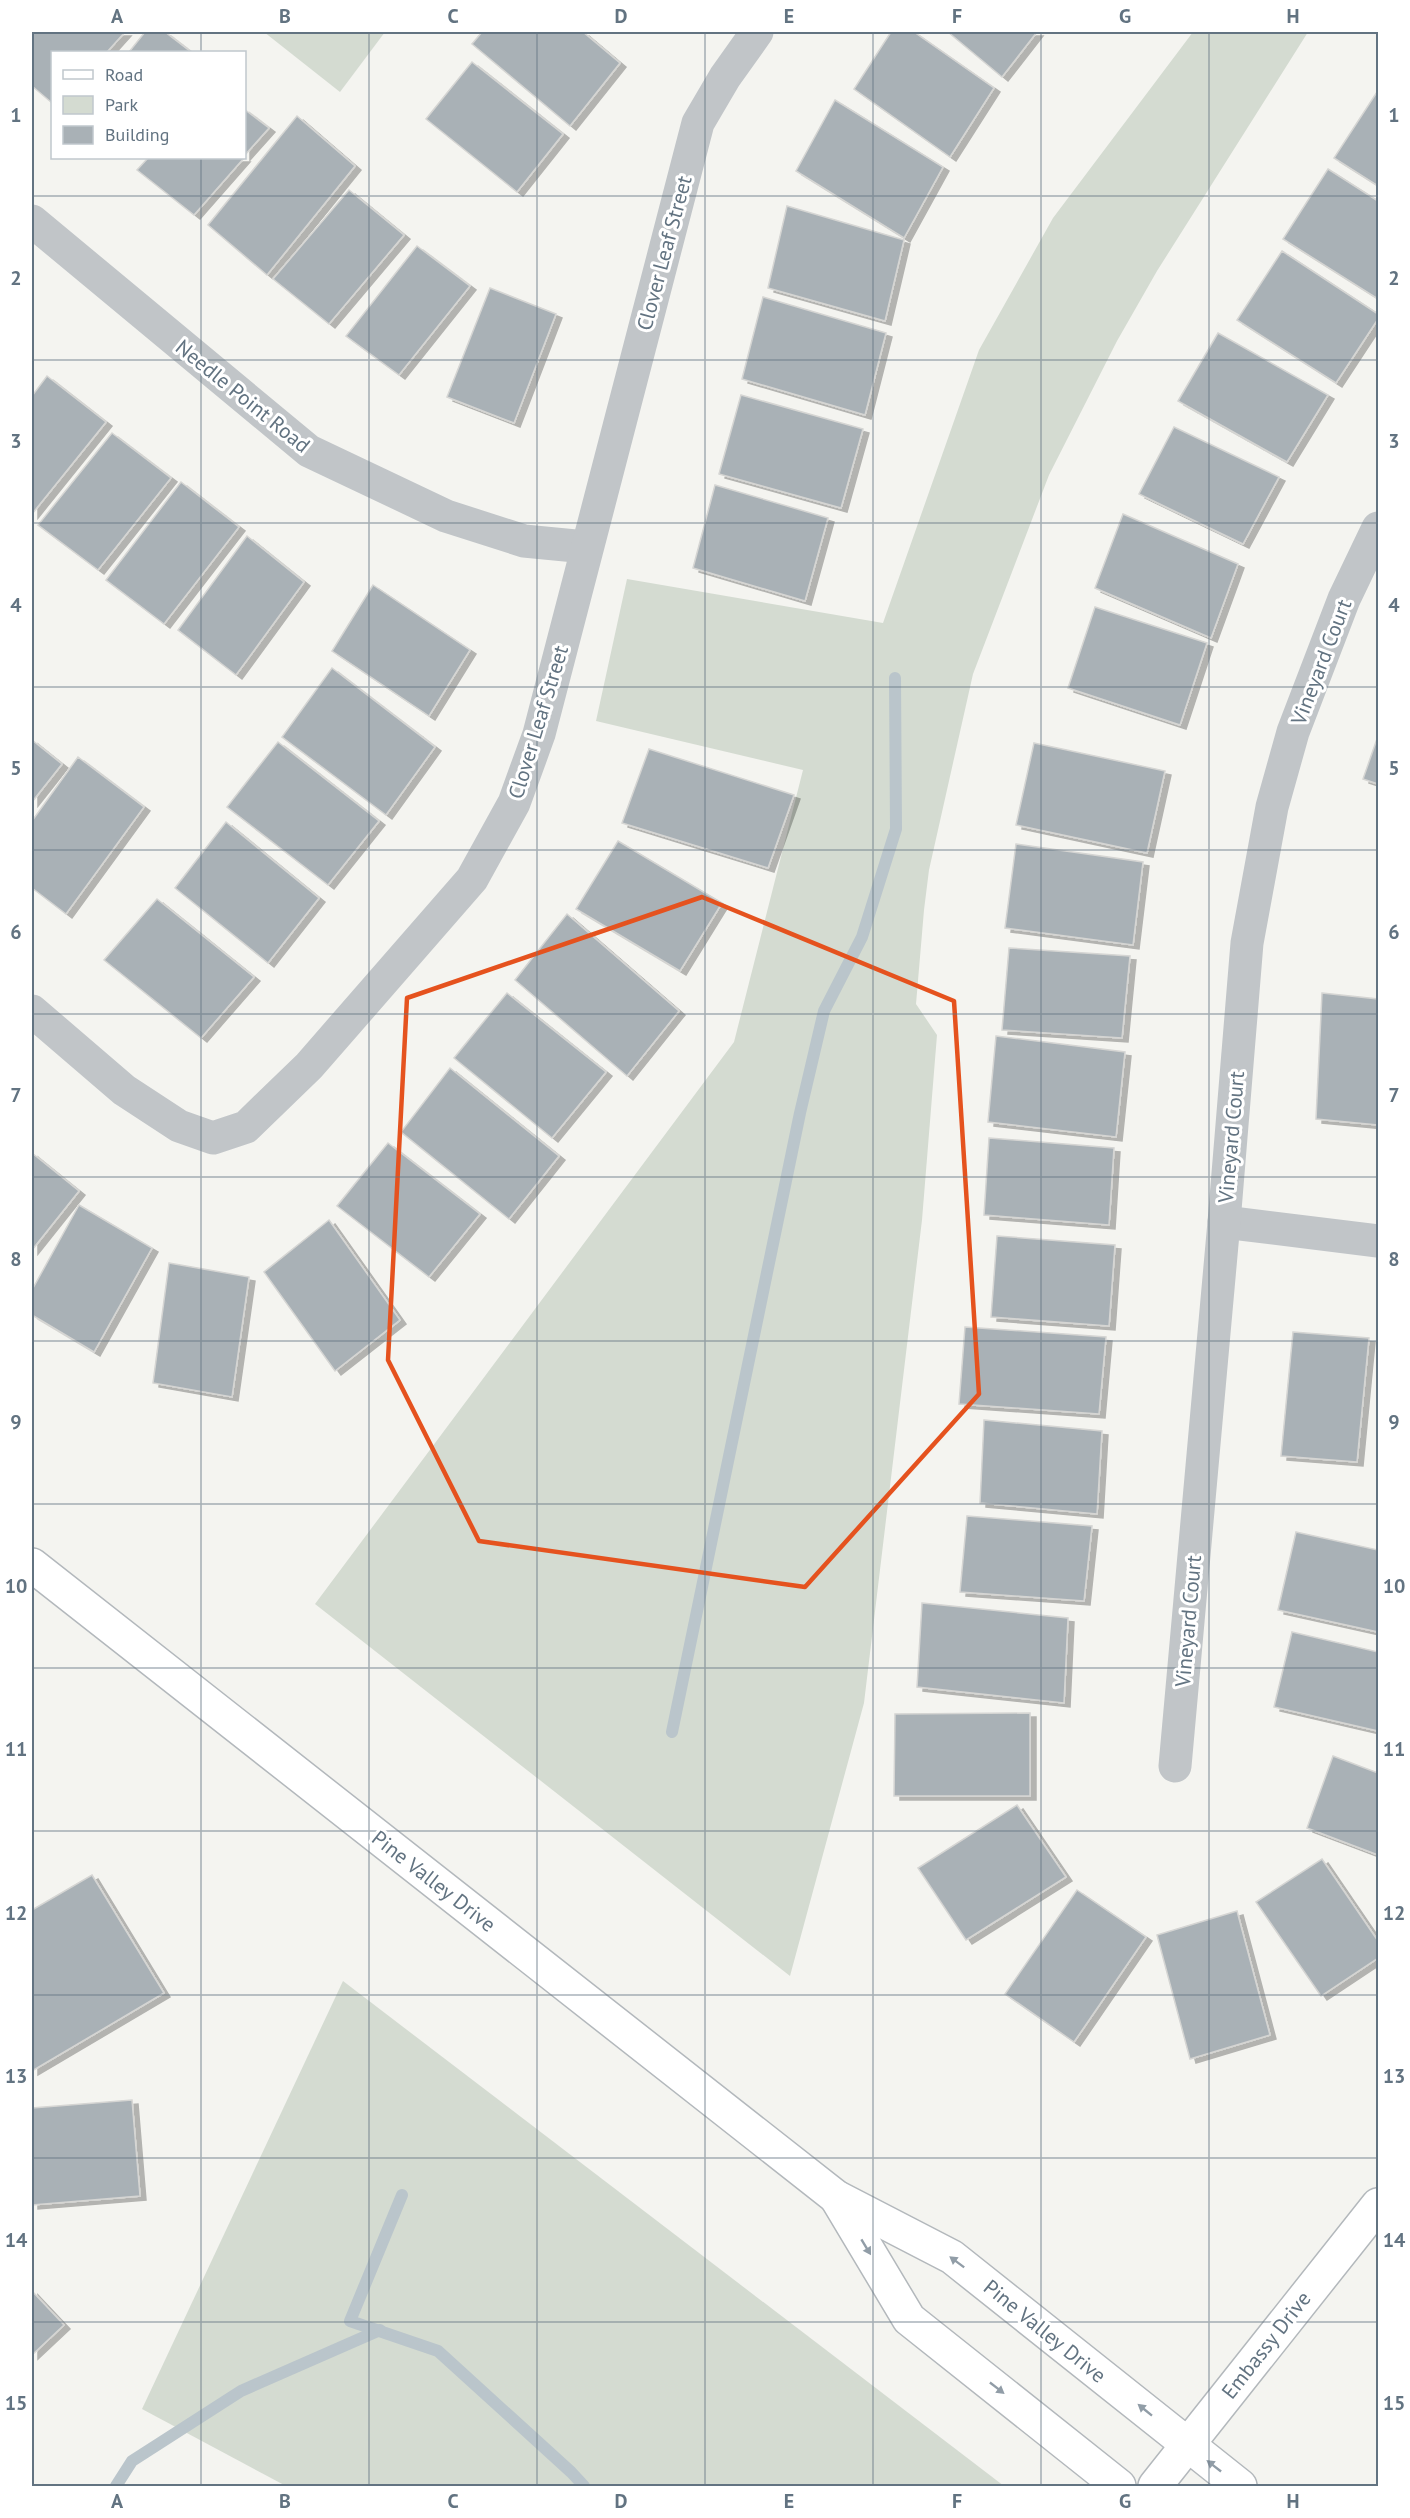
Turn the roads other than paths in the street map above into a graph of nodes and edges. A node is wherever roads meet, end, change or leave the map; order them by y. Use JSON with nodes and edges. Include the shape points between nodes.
{"nodes":[{"id":1,"x":757,"y":32,"type":"edge"},
{"id":2,"x":32,"y":222,"type":"edge"},
{"id":3,"x":1378,"y":528,"type":"edge"},
{"id":4,"x":586,"y":547,"type":"junction"},
{"id":5,"x":32,"y":1011,"type":"edge"},
{"id":6,"x":1224,"y":1222,"type":"junction"},
{"id":7,"x":1378,"y":1241,"type":"edge"},
{"id":8,"x":32,"y":1565,"type":"edge"},
{"id":9,"x":1175,"y":1766,"type":"dead end"},
{"id":10,"x":836,"y":2197,"type":"junction"},
{"id":11,"x":1378,"y":2205,"type":"edge"},
{"id":12,"x":1188,"y":2445,"type":"junction"},
{"id":13,"x":1119,"y":2487,"type":"edge"},
{"id":14,"x":1155,"y":2487,"type":"edge"},
{"id":15,"x":1240,"y":2487,"type":"edge"}],
"edges":[{"from":1,"to":4,"type":"street","name":"Clover Leaf Street","via":[[699,123]]},
{"from":2,"to":4,"type":"street","name":"Needle Point Road","via":[[309,451],[446,516],[524,541]]},
{"from":3,"to":6,"type":"street","name":"Vineyard Court","via":[[1344,599],[1293,732],[1272,807],[1247,943]]},
{"from":4,"to":5,"type":"street","name":"Clover Leaf Street","via":[[539,734],[514,803],[472,879],[309,1066],[246,1127],[213,1138],[179,1126],[124,1090]]},
{"from":6,"to":7,"type":"street"},
{"from":6,"to":9,"type":"street","name":"Vineyard Court"},
{"from":8,"to":10,"type":"main road","name":"Pine Valley Drive"},
{"from":12,"to":10,"type":"main road","name":"Pine Valley Drive","one_way":true,"via":[[952,2257]]},
{"from":10,"to":13,"type":"main road","name":"Pine Valley Drive","one_way":true,"via":[[909,2319]]},
{"from":11,"to":12,"type":"main road","name":"Embassy Drive"},
{"from":12,"to":14,"type":"main road","name":"Embassy Drive"},
{"from":15,"to":12,"type":"main road","name":"Pine Valley Drive","one_way":true}]}
